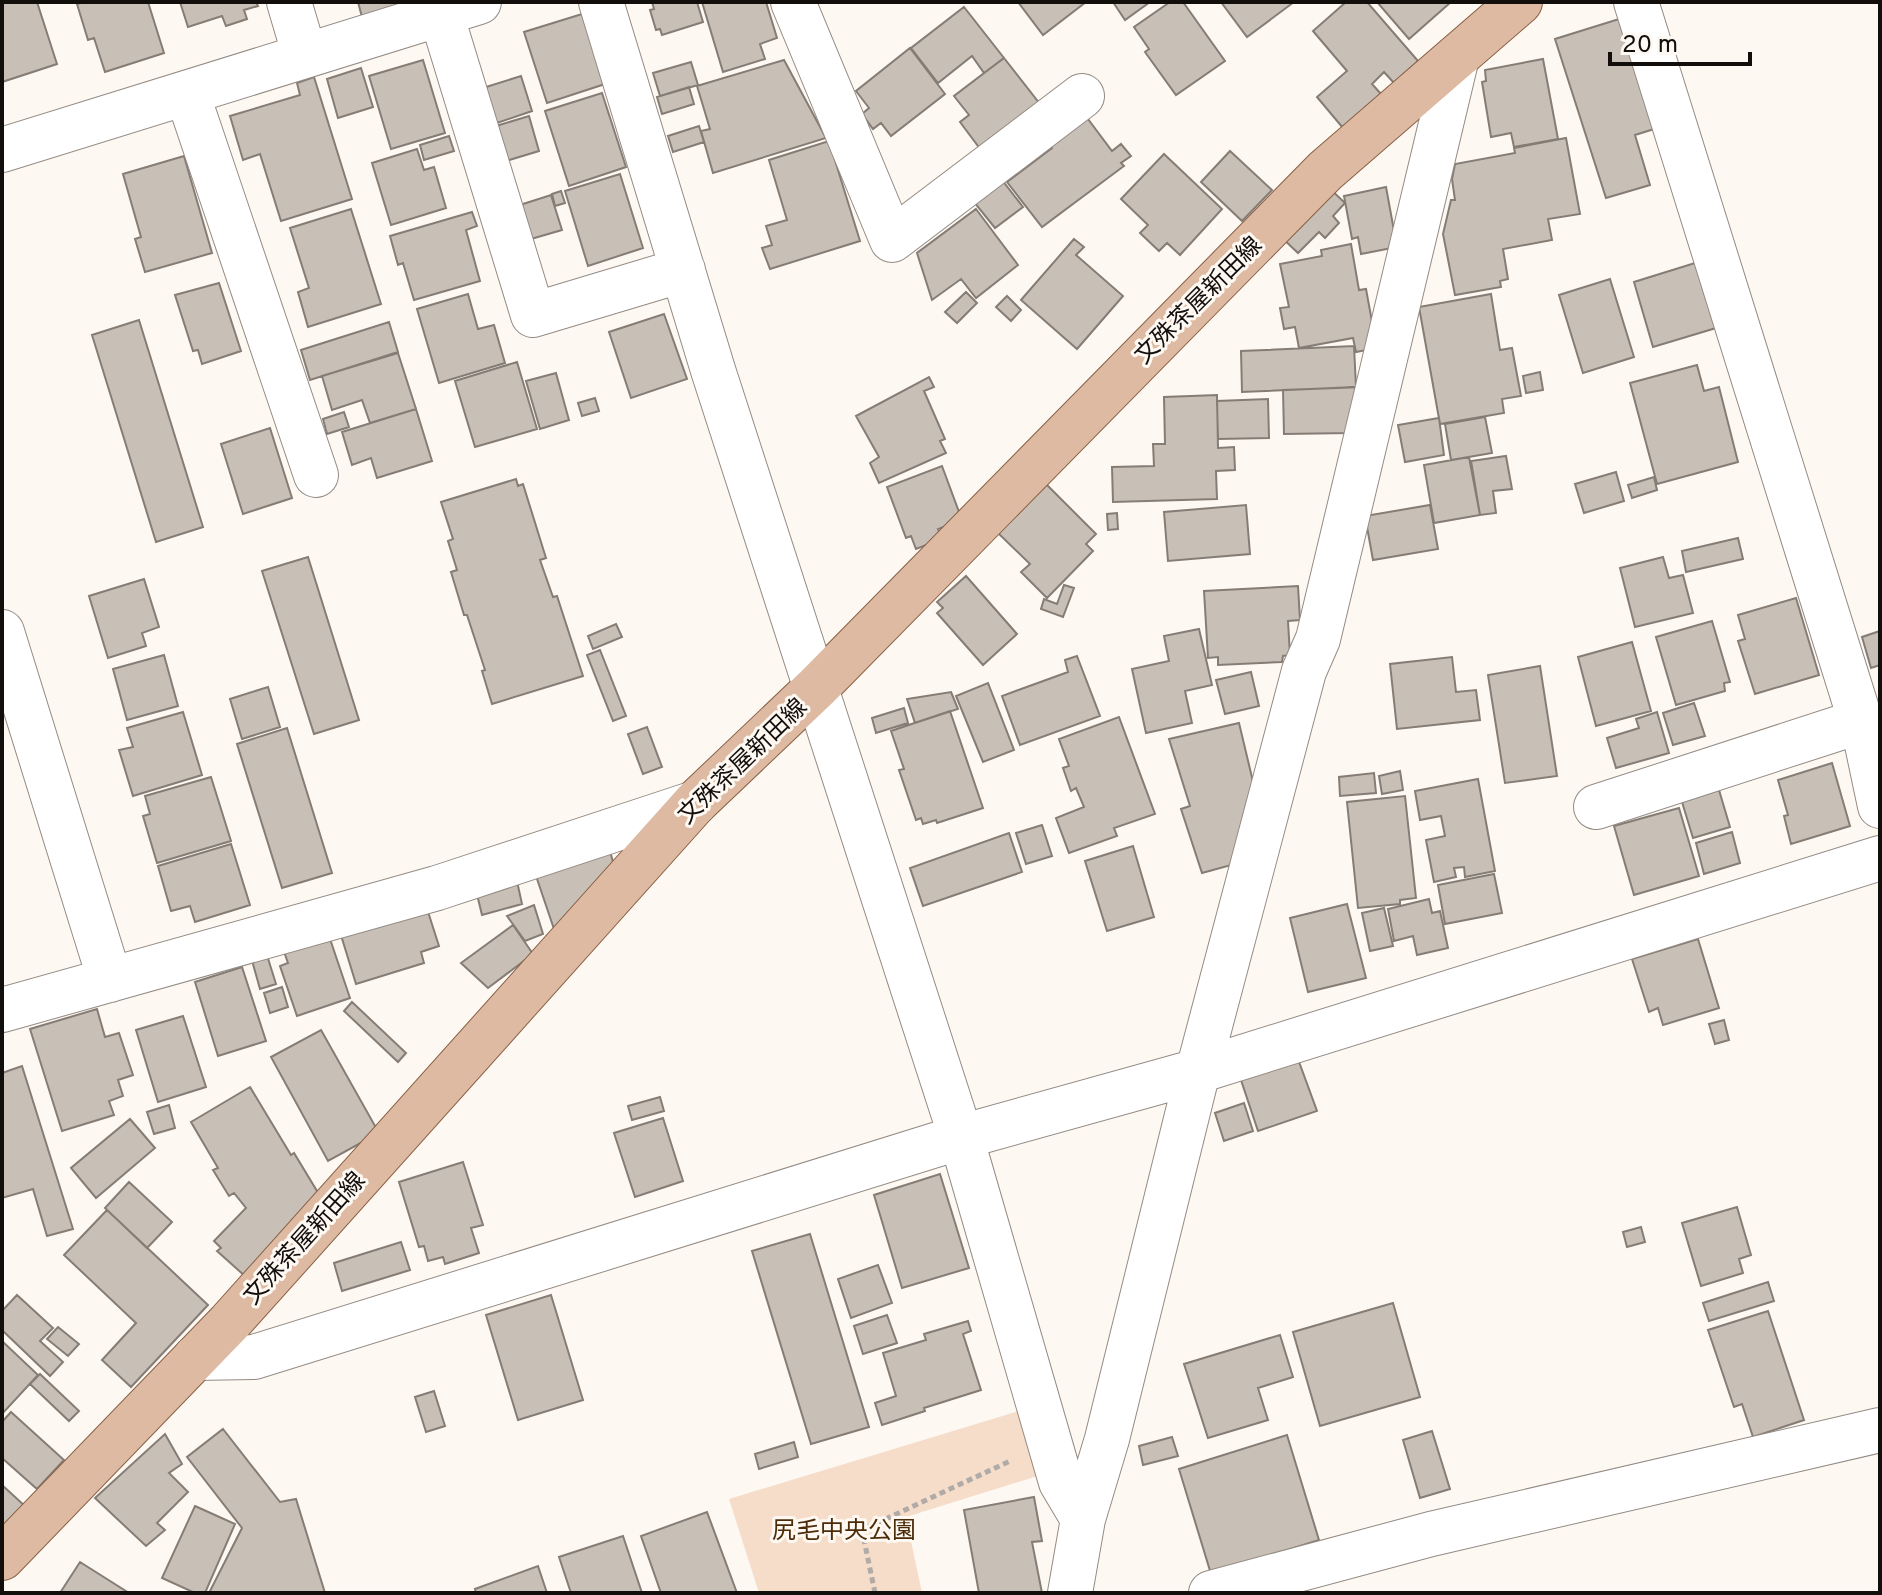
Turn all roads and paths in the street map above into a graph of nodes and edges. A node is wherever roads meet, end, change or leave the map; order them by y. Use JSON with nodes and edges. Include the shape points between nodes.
{"nodes":[{"id":1,"x":289,"y":2,"type":"edge"},
{"id":2,"x":601,"y":2,"type":"edge"},
{"id":3,"x":793,"y":2,"type":"edge"},
{"id":4,"x":1520,"y":2,"type":"edge"},
{"id":5,"x":1636,"y":2,"type":"edge"},
{"id":6,"x":460,"y":8,"type":"edge"},
{"id":7,"x":305,"y":56,"type":"junction"},
{"id":8,"x":1457,"y":57,"type":"junction"},
{"id":9,"x":187,"y":93,"type":"junction"},
{"id":10,"x":1082,"y":96,"type":"dead end"},
{"id":11,"x":2,"y":150,"type":"edge"},
{"id":12,"x":683,"y":270,"type":"junction"},
{"id":13,"x":316,"y":475,"type":"dead end"},
{"id":14,"x":2,"y":632,"type":"edge"},
{"id":15,"x":817,"y":687,"type":"junction"},
{"id":16,"x":1869,"y":729,"type":"edge"},
{"id":17,"x":695,"y":803,"type":"junction"},
{"id":18,"x":1880,"y":806,"type":"edge"},
{"id":19,"x":1596,"y":807,"type":"dead end"},
{"id":20,"x":1880,"y":858,"type":"edge"},
{"id":21,"x":110,"y":980,"type":"junction"},
{"id":22,"x":2,"y":1010,"type":"edge"},
{"id":23,"x":1198,"y":1071,"type":"junction"},
{"id":24,"x":961,"y":1137,"type":"junction"},
{"id":25,"x":195,"y":1358,"type":"junction"},
{"id":26,"x":1880,"y":1430,"type":"edge"},
{"id":27,"x":1049,"y":1442,"type":"junction"},
{"id":28,"x":1083,"y":1519,"type":"junction"},
{"id":29,"x":2,"y":1558,"type":"edge"},
{"id":30,"x":875,"y":1593,"type":"edge"},
{"id":31,"x":1070,"y":1593,"type":"edge"},
{"id":32,"x":1211,"y":1593,"type":"edge"}],
"edges":[{"from":1,"to":7,"type":"street"},
{"from":2,"to":12,"type":"street"},
{"from":3,"to":10,"type":"street","via":[[892,240]]},
{"from":4,"to":8,"type":"main road","name":"文殊茶屋新田線"},
{"from":5,"to":16,"type":"street"},
{"from":6,"to":7,"type":"street"},
{"from":6,"to":12,"type":"street","via":[[533,315]]},
{"from":7,"to":9,"type":"street"},
{"from":8,"to":15,"type":"main road","name":"文殊茶屋新田線","via":[[1325,171]]},
{"from":8,"to":23,"type":"street","via":[[1318,639],[1304,671]]},
{"from":9,"to":11,"type":"street"},
{"from":9,"to":13,"type":"street"},
{"from":12,"to":15,"type":"street"},
{"from":14,"to":21,"type":"street"},
{"from":15,"to":17,"type":"main road","name":"文殊茶屋新田線"},
{"from":15,"to":24,"type":"street"},
{"from":16,"to":18,"type":"street"},
{"from":16,"to":19,"type":"street"},
{"from":17,"to":21,"type":"street","via":[[437,888]]},
{"from":17,"to":25,"type":"main road","name":"文殊茶屋新田線"},
{"from":20,"to":23,"type":"street"},
{"from":21,"to":22,"type":"street"},
{"from":23,"to":24,"type":"street"},
{"from":23,"to":28,"type":"street"},
{"from":24,"to":25,"type":"street","via":[[254,1357]]},
{"from":24,"to":27,"type":"street"},
{"from":25,"to":29,"type":"main road","name":"文殊茶屋新田線"},
{"from":26,"to":32,"type":"street","via":[[1431,1534]]},
{"from":27,"to":28,"type":"street","via":[[1061,1482]]},
{"from":27,"to":30,"type":"path","via":[[862,1530]]},
{"from":28,"to":31,"type":"street"}]}
